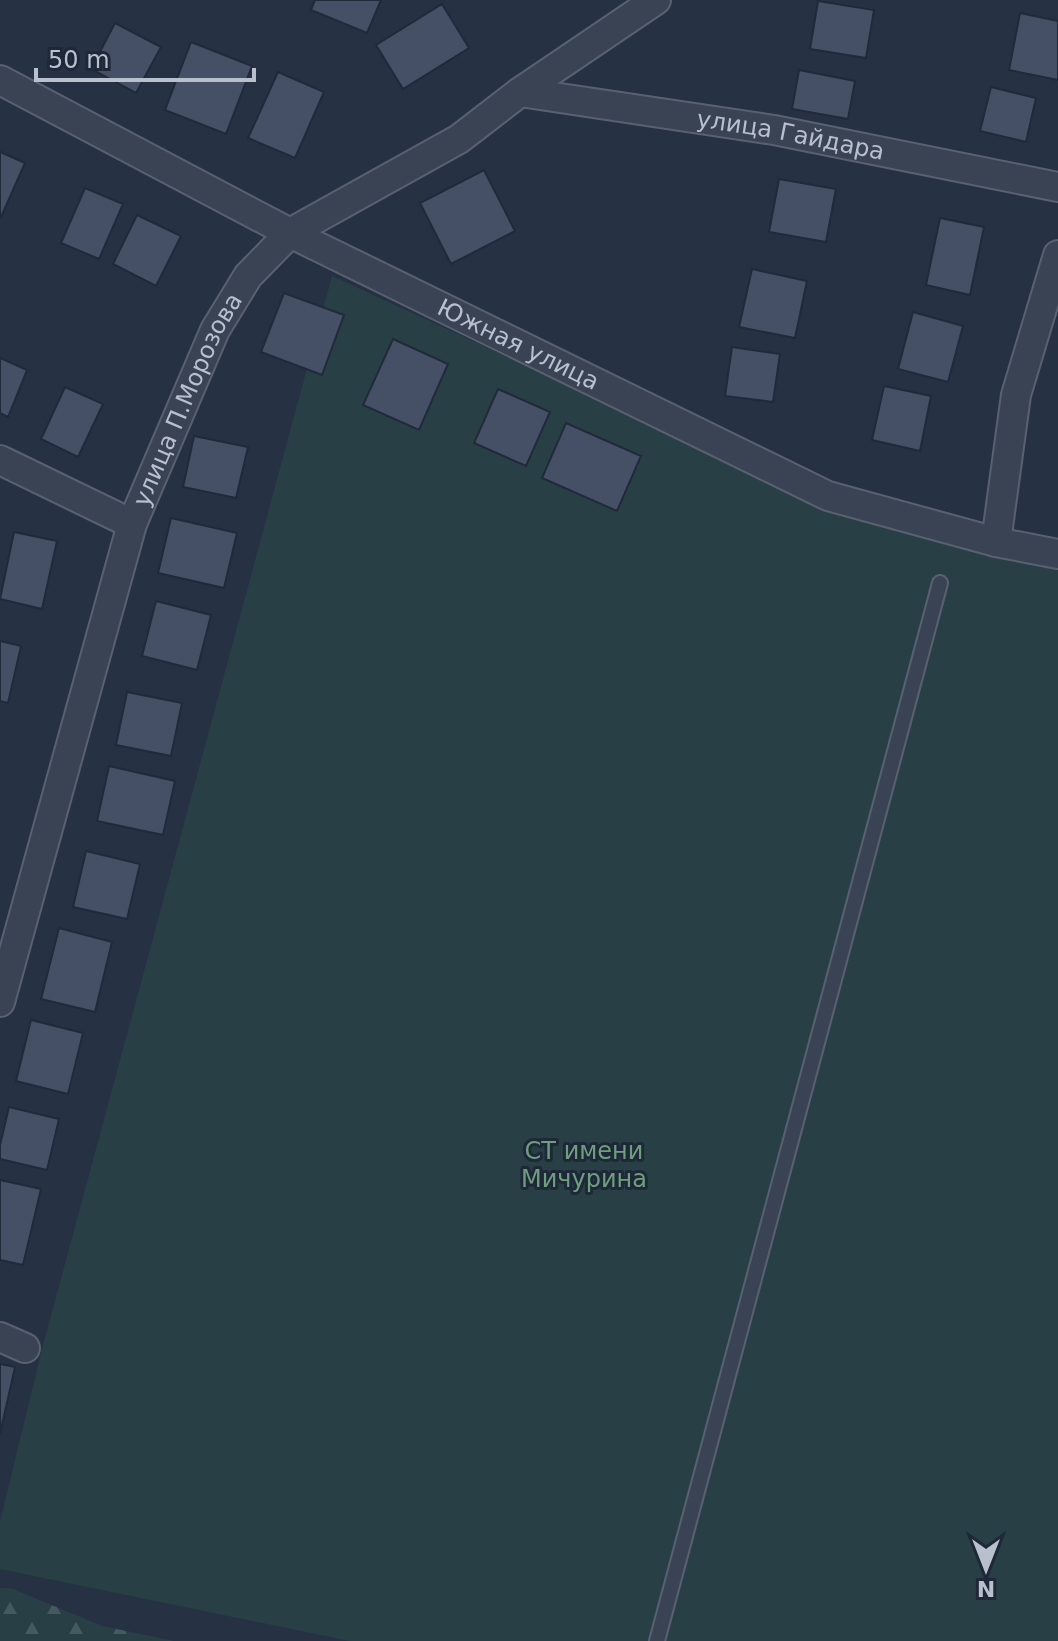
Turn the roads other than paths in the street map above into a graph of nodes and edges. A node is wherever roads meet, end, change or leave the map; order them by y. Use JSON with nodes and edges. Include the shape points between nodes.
{"nodes":[{"id":1,"x":656,"y":0,"type":"edge"},
{"id":2,"x":0,"y":80,"type":"edge"},
{"id":3,"x":520,"y":92,"type":"junction"},
{"id":4,"x":1058,"y":187,"type":"edge"},
{"id":5,"x":290,"y":233,"type":"junction"},
{"id":6,"x":1058,"y":255,"type":"edge"},
{"id":7,"x":0,"y":460,"type":"edge"},
{"id":8,"x":132,"y":524,"type":"junction"},
{"id":9,"x":996,"y":542,"type":"junction"},
{"id":10,"x":1058,"y":554,"type":"edge"},
{"id":11,"x":940,"y":583,"type":"dead end"},
{"id":12,"x":0,"y":1002,"type":"edge"},
{"id":13,"x":657,"y":1641,"type":"edge"}],
"edges":[{"from":1,"to":3,"type":"street","name":"улица П.Морозова"},
{"from":2,"to":5,"type":"street","name":"Южная улица"},
{"from":3,"to":4,"type":"street","name":"улица Гайдара","via":[[774,130]]},
{"from":3,"to":5,"type":"street","name":"улица П.Морозова","via":[[459,139]]},
{"from":5,"to":8,"type":"street","name":"улица П.Морозова","via":[[248,276],[215,330]]},
{"from":5,"to":9,"type":"street","name":"Южная улица","via":[[828,496]]},
{"from":6,"to":9,"type":"street","via":[[1016,395]]},
{"from":7,"to":8,"type":"street"},
{"from":8,"to":12,"type":"street","name":"улица П.Морозова"},
{"from":9,"to":10,"type":"street","name":"Южная улица"},
{"from":11,"to":13,"type":"lane"}]}
